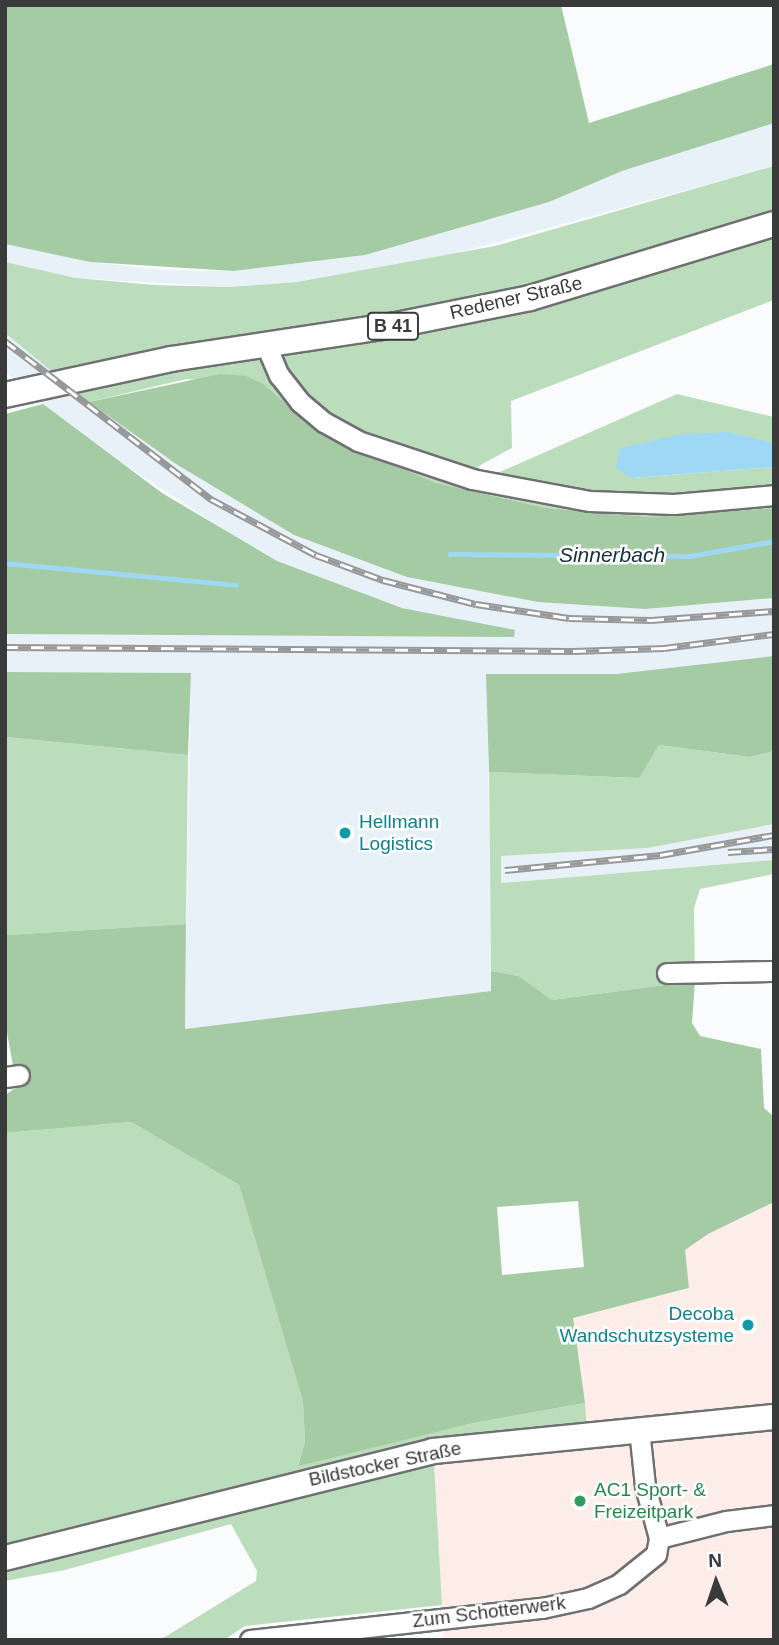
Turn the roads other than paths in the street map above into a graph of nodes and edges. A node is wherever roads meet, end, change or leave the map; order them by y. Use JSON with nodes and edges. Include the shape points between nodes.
{"nodes":[{"id":1,"x":774,"y":224,"type":"edge"},
{"id":2,"x":266,"y":345,"type":"junction"},
{"id":3,"x":5,"y":395,"type":"edge"},
{"id":4,"x":774,"y":495,"type":"edge"},
{"id":5,"x":774,"y":971,"type":"edge"},
{"id":6,"x":667,"y":974,"type":"dead end"},
{"id":7,"x":774,"y":1417,"type":"edge"},
{"id":8,"x":639,"y":1429,"type":"junction"},
{"id":9,"x":774,"y":1515,"type":"edge"},
{"id":10,"x":659,"y":1538,"type":"junction"},
{"id":11,"x":5,"y":1558,"type":"edge"},
{"id":12,"x":250,"y":1640,"type":"edge"}],
"edges":[{"from":1,"to":2,"type":"main road","name":"Redener Straße","number":"B 41","via":[[530,298]]},
{"from":2,"to":3,"type":"main road","name":"Redener Straße","number":"B 41","via":[[159,361]]},
{"from":2,"to":4,"type":"street","via":[[279,375],[300,402],[324,422],[358,440],[472,479],[590,501],[674,504]]},
{"from":5,"to":6,"type":"street"},
{"from":7,"to":8,"type":"main road","name":"Bildstocker Straße"},
{"from":8,"to":10,"type":"street","via":[[645,1486]]},
{"from":8,"to":11,"type":"main road","name":"Bildstocker Straße","via":[[525,1439],[399,1458]]},
{"from":9,"to":10,"type":"street","via":[[726,1521]]},
{"from":10,"to":12,"type":"street","name":"Zum Schotterwerk","via":[[656,1554],[643,1567],[588,1598],[505,1613]]}]}
